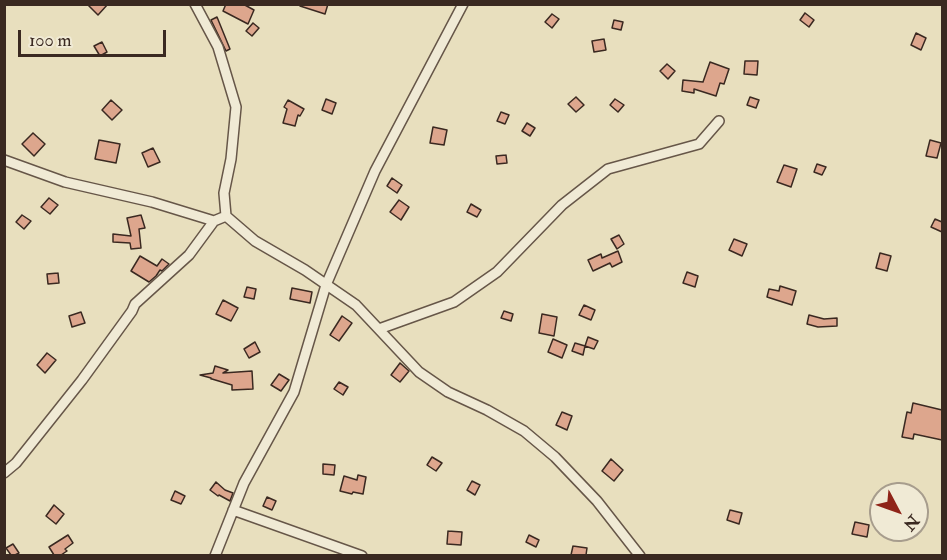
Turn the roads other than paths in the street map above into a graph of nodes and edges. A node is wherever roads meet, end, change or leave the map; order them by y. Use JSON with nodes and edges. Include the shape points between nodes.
{"nodes":[{"id":1,"x":195,"y":4,"type":"edge"},
{"id":2,"x":463,"y":4,"type":"edge"},
{"id":3,"x":719,"y":121,"type":"dead end"},
{"id":4,"x":4,"y":160,"type":"edge"},
{"id":5,"x":226,"y":216,"type":"junction"},
{"id":6,"x":214,"y":221,"type":"junction"},
{"id":7,"x":326,"y":285,"type":"junction"},
{"id":8,"x":379,"y":329,"type":"junction"},
{"id":9,"x":4,"y":473,"type":"edge"},
{"id":10,"x":233,"y":510,"type":"junction"},
{"id":11,"x":215,"y":555,"type":"edge"},
{"id":12,"x":362,"y":555,"type":"edge"},
{"id":13,"x":640,"y":555,"type":"edge"}],
"edges":[{"from":1,"to":5,"type":"street","via":[[218,47],[236,107],[224,193]]},
{"from":2,"to":7,"type":"street","via":[[375,171]]},
{"from":3,"to":8,"type":"street","via":[[699,144],[608,169],[562,205],[497,272],[454,302]]},
{"from":4,"to":6,"type":"street","via":[[65,182]]},
{"from":5,"to":6,"type":"street"},
{"from":5,"to":7,"type":"street","via":[[255,241]]},
{"from":6,"to":9,"type":"street","via":[[189,255],[135,304],[82,381]]},
{"from":7,"to":8,"type":"street","via":[[356,305]]},
{"from":7,"to":10,"type":"street","via":[[294,392]]},
{"from":8,"to":13,"type":"street","via":[[419,372],[448,392],[525,431],[597,501]]},
{"from":10,"to":11,"type":"street"},
{"from":10,"to":12,"type":"street"}]}
